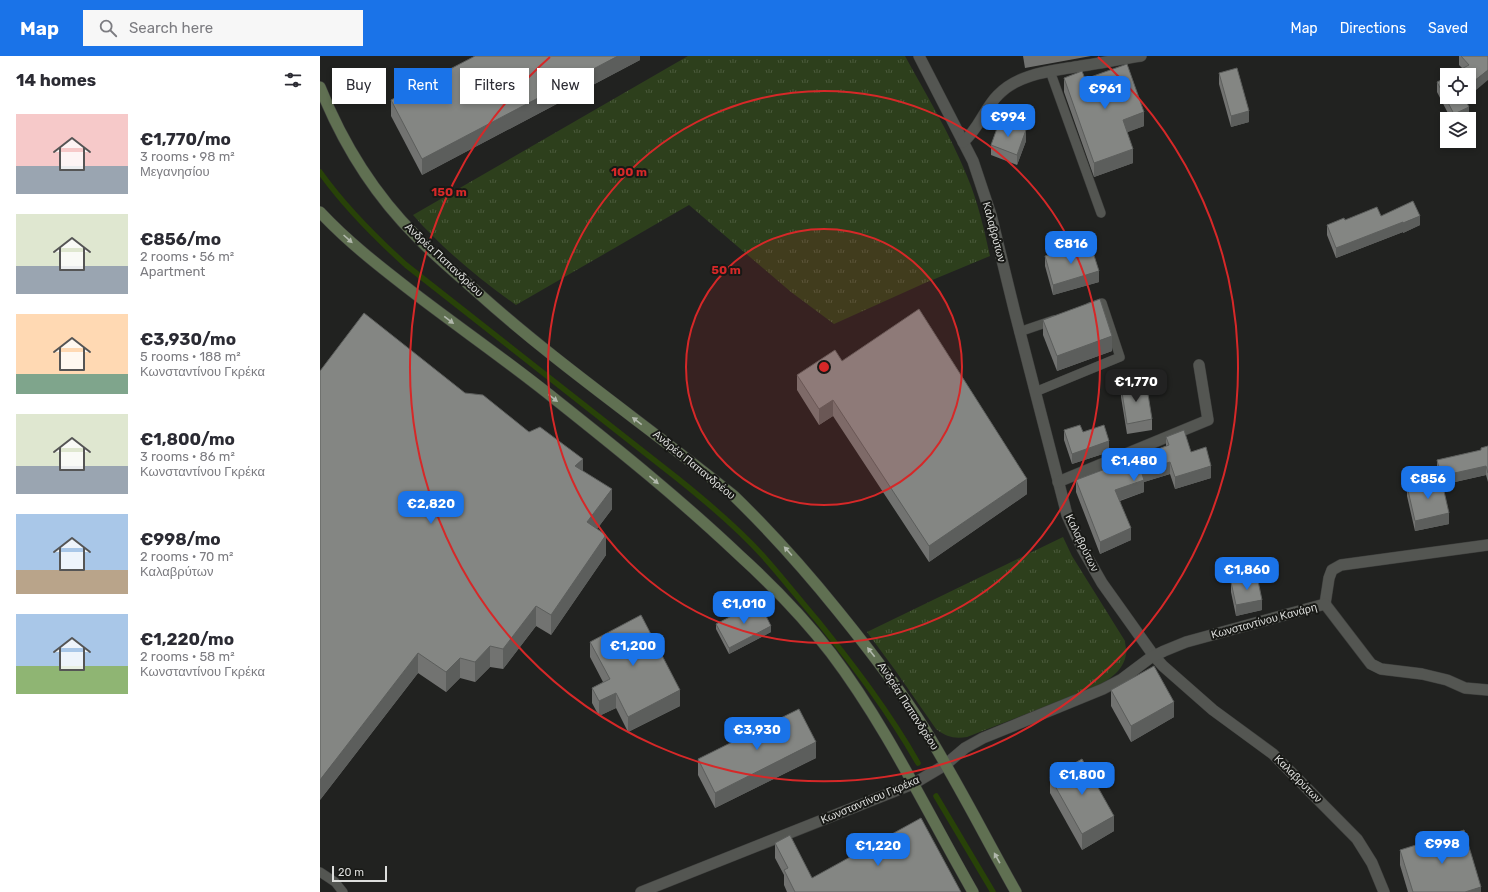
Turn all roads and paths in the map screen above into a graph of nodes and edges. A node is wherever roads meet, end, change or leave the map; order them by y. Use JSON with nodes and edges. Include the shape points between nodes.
{"nodes":[{"id":1,"x":919,"y":56,"type":"edge"},
{"id":2,"x":1141,"y":56,"type":"edge"},
{"id":3,"x":1050,"y":71,"type":"junction"},
{"id":4,"x":320,"y":87,"type":"edge"},
{"id":5,"x":963,"y":142,"type":"junction"},
{"id":6,"x":320,"y":212,"type":"edge"},
{"id":7,"x":1101,"y":213,"type":"dead end"},
{"id":8,"x":1079,"y":311,"type":"edge"},
{"id":9,"x":1064,"y":316,"type":"edge"},
{"id":10,"x":1020,"y":332,"type":"junction"},
{"id":11,"x":1199,"y":365,"type":"dead end"},
{"id":12,"x":1035,"y":392,"type":"junction"},
{"id":13,"x":1058,"y":482,"type":"junction"},
{"id":14,"x":1488,"y":545,"type":"edge"},
{"id":15,"x":1325,"y":604,"type":"junction"},
{"id":16,"x":1154,"y":656,"type":"junction"},
{"id":17,"x":1488,"y":690,"type":"edge"},
{"id":18,"x":945,"y":765,"type":"junction"},
{"id":19,"x":912,"y":784,"type":"junction"},
{"id":20,"x":320,"y":872,"type":"edge"},
{"id":21,"x":343,"y":892,"type":"edge"},
{"id":22,"x":640,"y":892,"type":"edge"},
{"id":23,"x":973,"y":892,"type":"edge"},
{"id":24,"x":1016,"y":892,"type":"edge"},
{"id":25,"x":1384,"y":892,"type":"edge"}],
"edges":[{"from":1,"to":5,"type":"street","name":"Καλαβρύτων"},
{"from":2,"to":3,"type":"street"},
{"from":3,"to":5,"type":"street","via":[[1029,76],[1004,89]]},
{"from":3,"to":7,"type":"lane"},
{"from":18,"to":4,"type":"main road","name":"Ανδρέα Παπανδρέου","one_way":true,"via":[[924,728],[882,666],[810,576],[763,524],[734,496],[516,326],[410,230],[360,165],[332,116]]},
{"from":5,"to":10,"type":"street","name":"Καλαβρύτων","via":[[992,215]]},
{"from":6,"to":19,"type":"main road","one_way":true,"via":[[380,267],[554,398],[706,524],[750,565],[829,651],[859,693]]},
{"from":8,"to":12,"type":"lane","via":[[1102,302],[1120,357]]},
{"from":9,"to":10,"type":"lane"},
{"from":10,"to":12,"type":"street","name":"Καλαβρύτων"},
{"from":11,"to":13,"type":"street","via":[[1208,420]]},
{"from":12,"to":13,"type":"street","name":"Καλαβρύτων"},
{"from":13,"to":16,"type":"street","name":"Καλαβρύτων","via":[[1067,515],[1082,548],[1102,583]]},
{"from":14,"to":15,"type":"street","via":[[1341,564],[1332,570]]},
{"from":15,"to":16,"type":"street","name":"Κωνσταντίνου Κανάρη","via":[[1186,642]]},
{"from":15,"to":17,"type":"street","name":"Κωνσταντίνου Κανάρη","via":[[1371,664],[1381,669],[1447,680],[1464,688]]},
{"from":16,"to":18,"type":"street","name":"Κωνσταντίνου Γκρέκα","via":[[1103,689],[983,738],[965,748]]},
{"from":16,"to":25,"type":"street","name":"Καλαβρύτων","via":[[1213,710],[1272,754],[1358,838]]},
{"from":18,"to":19,"type":"street","name":"Κωνσταντίνου Γκρέκα"},
{"from":24,"to":18,"type":"main road","name":"Ανδρέα Παπανδρέου","one_way":true},
{"from":19,"to":22,"type":"street","name":"Κωνσταντίνου Γκρέκα"},
{"from":19,"to":23,"type":"main road"},
{"from":20,"to":21,"type":"lane","via":[[335,882]]}]}
